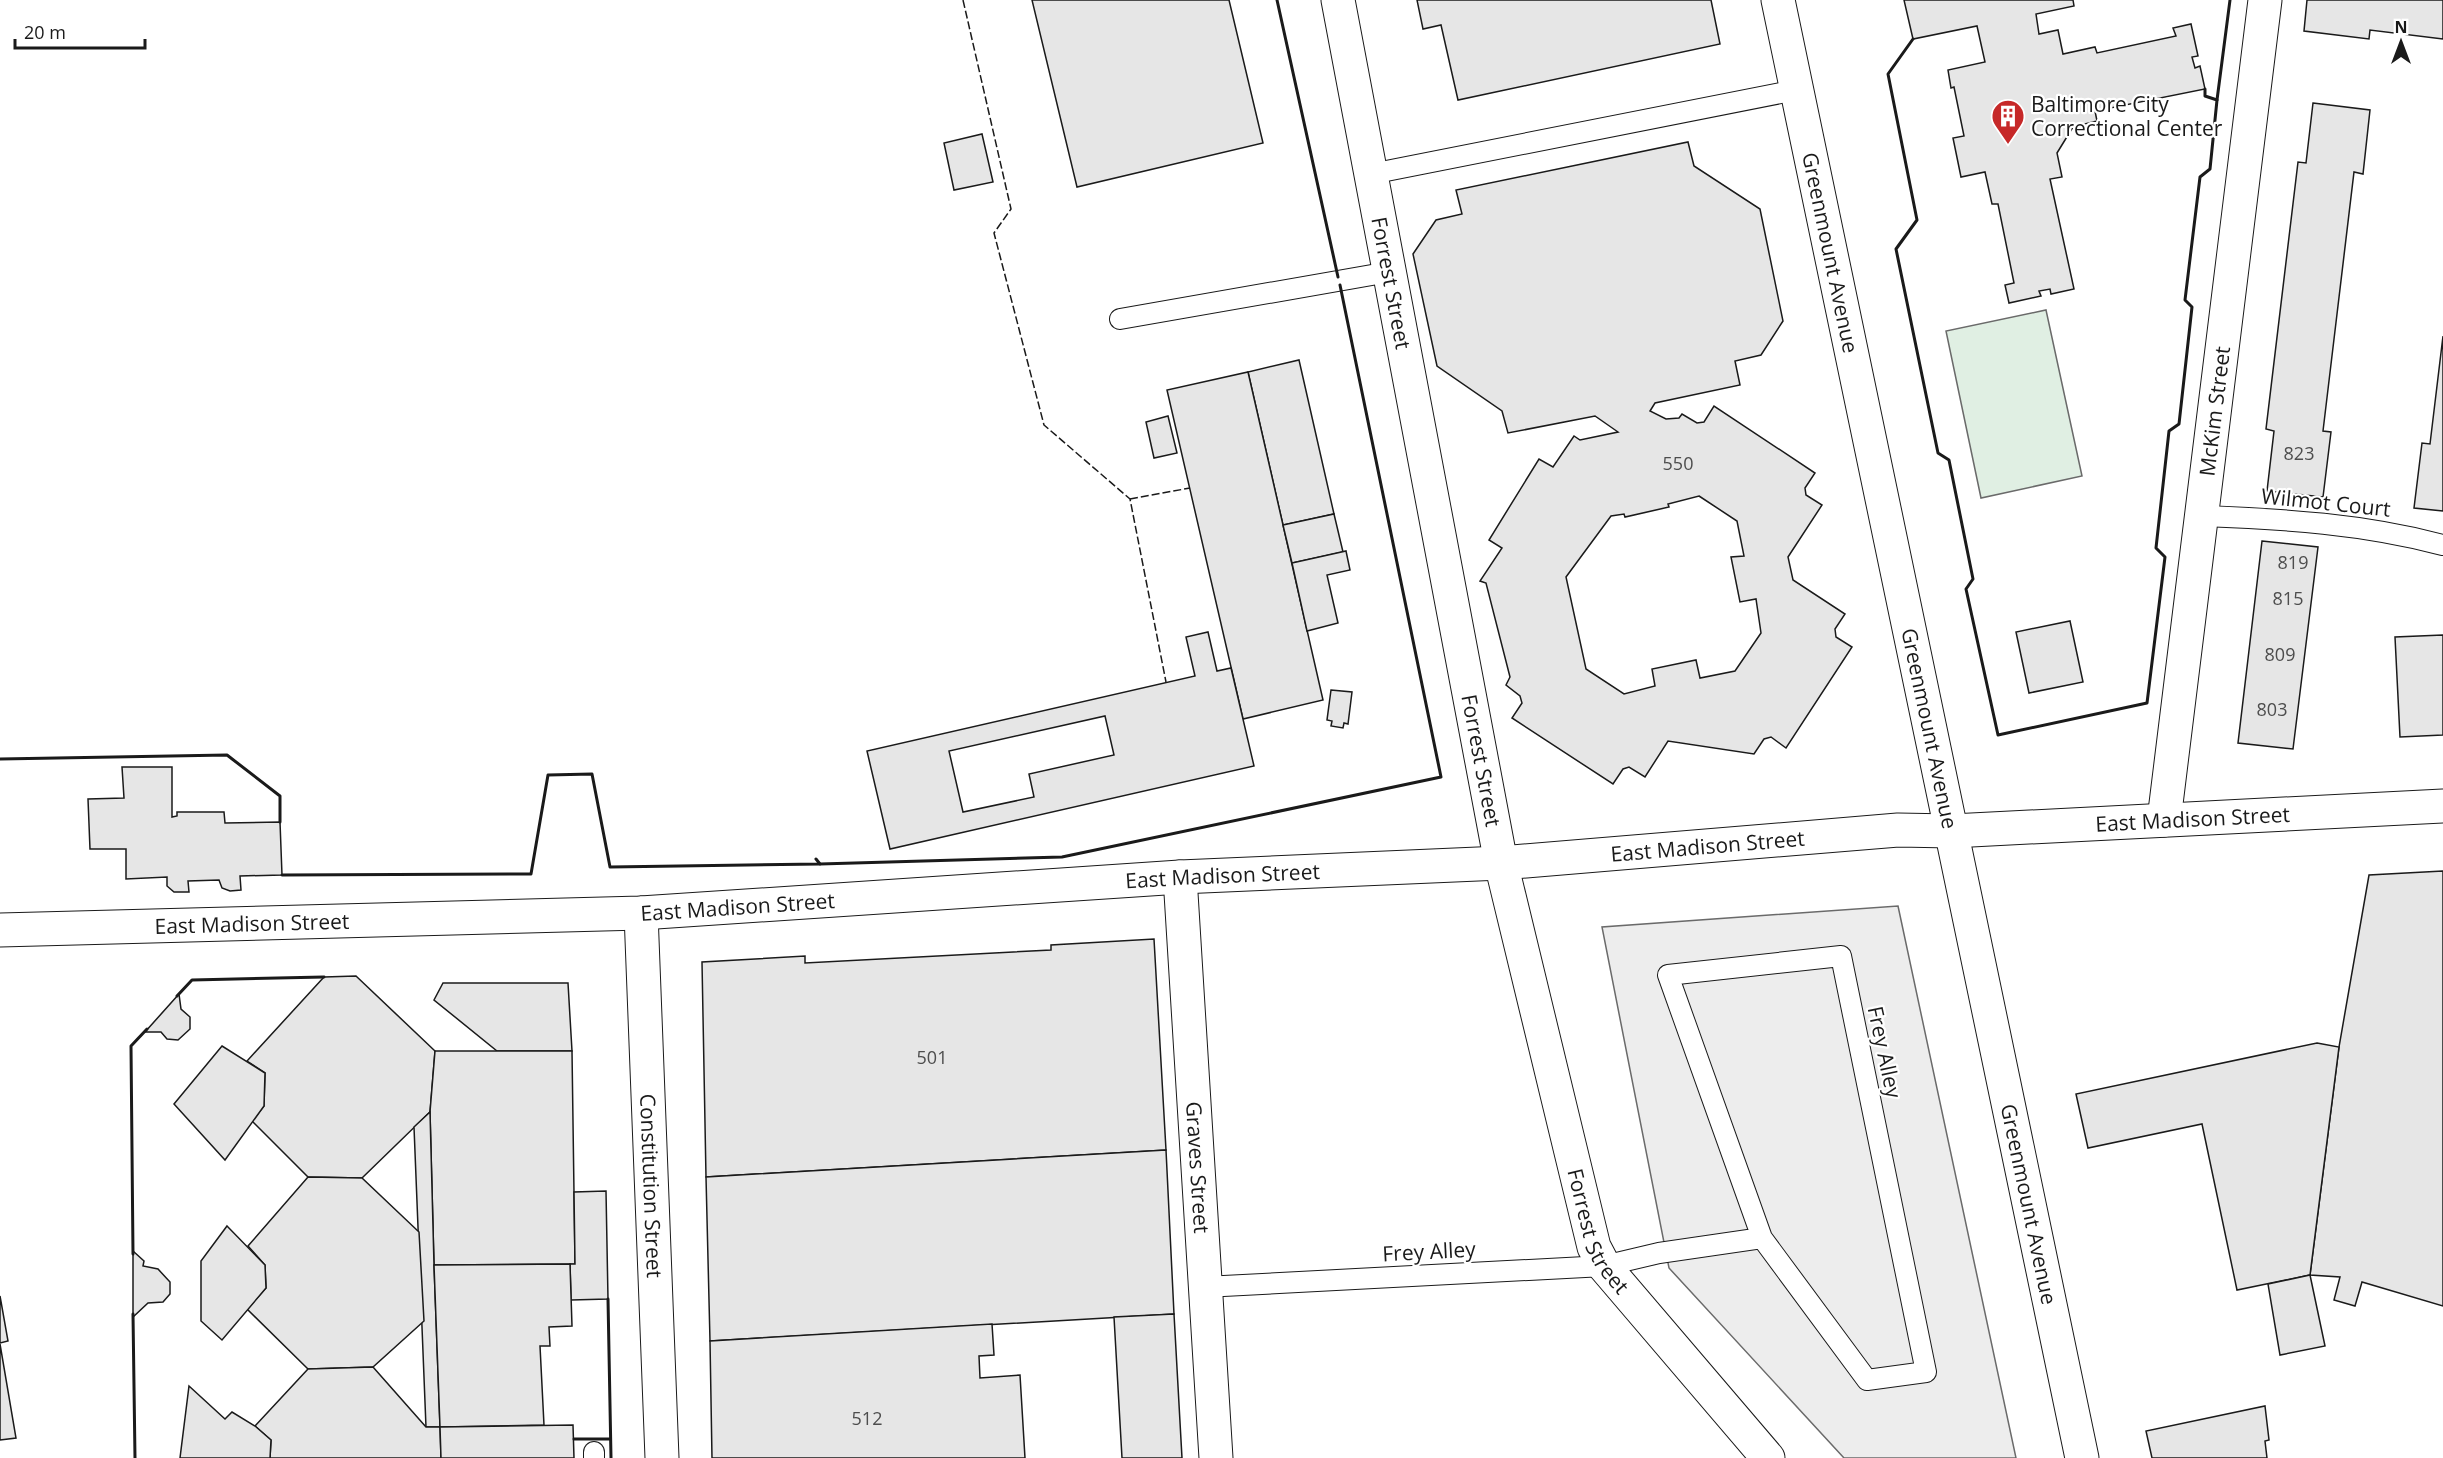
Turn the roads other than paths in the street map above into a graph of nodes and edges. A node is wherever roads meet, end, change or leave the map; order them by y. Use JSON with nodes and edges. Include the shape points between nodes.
{"nodes":[{"id":1,"x":1338,"y":0,"type":"edge"},
{"id":2,"x":1778,"y":0,"type":"edge"},
{"id":3,"x":2265,"y":0,"type":"edge"},
{"id":4,"x":1796,"y":90,"type":"junction"},
{"id":5,"x":1371,"y":174,"type":"junction"},
{"id":6,"x":1389,"y":272,"type":"junction"},
{"id":7,"x":1120,"y":319,"type":"dead end"},
{"id":8,"x":2203,"y":516,"type":"junction"},
{"id":9,"x":2443,"y":544,"type":"edge"},
{"id":10,"x":2443,"y":806,"type":"edge"},
{"id":11,"x":2164,"y":820,"type":"junction"},
{"id":12,"x":1952,"y":831,"type":"junction"},
{"id":13,"x":1501,"y":863,"type":"junction"},
{"id":14,"x":1180,"y":877,"type":"junction"},
{"id":15,"x":641,"y":913,"type":"junction"},
{"id":16,"x":0,"y":930,"type":"edge"},
{"id":17,"x":1762,"y":1238,"type":"junction"},
{"id":18,"x":1604,"y":1266,"type":"junction"},
{"id":19,"x":1204,"y":1287,"type":"junction"},
{"id":20,"x":662,"y":1458,"type":"edge"},
{"id":21,"x":1216,"y":1458,"type":"edge"},
{"id":22,"x":1768,"y":1458,"type":"edge"},
{"id":23,"x":2082,"y":1458,"type":"edge"}],
"edges":[{"from":1,"to":5,"type":"main road","name":"Forrest Street"},
{"from":2,"to":4,"type":"main road","name":"Greenmount Avenue"},
{"from":3,"to":8,"type":"main road","name":"McKim Street"},
{"from":4,"to":5,"type":"lane"},
{"from":4,"to":12,"type":"main road","name":"Greenmount Avenue"},
{"from":5,"to":6,"type":"main road","name":"Forrest Street"},
{"from":6,"to":7,"type":"lane"},
{"from":6,"to":13,"type":"main road","name":"Forrest Street"},
{"from":8,"to":9,"type":"lane","name":"Wilmot Court","via":[[2308,520]]},
{"from":8,"to":11,"type":"main road","name":"McKim Street"},
{"from":10,"to":11,"type":"main road","name":"East Madison Street"},
{"from":11,"to":12,"type":"main road","name":"East Madison Street"},
{"from":12,"to":13,"type":"main road","name":"East Madison Street","via":[[1898,831]]},
{"from":12,"to":23,"type":"main road","name":"Greenmount Avenue"},
{"from":13,"to":14,"type":"main road","name":"East Madison Street"},
{"from":13,"to":18,"type":"main road","name":"Forrest Street","via":[[1594,1247]]},
{"from":14,"to":15,"type":"main road","name":"East Madison Street"},
{"from":14,"to":19,"type":"main road","name":"Graves Street"},
{"from":15,"to":16,"type":"main road","name":"East Madison Street"},
{"from":15,"to":20,"type":"main road","name":"Constitution Street"},
{"from":17,"to":17,"type":"lane","name":"Frey Alley","via":[[1867,1380],[1926,1372],[1841,956],[1668,975]]},
{"from":17,"to":18,"type":"lane","name":"Frey Alley","via":[[1659,1253]]},
{"from":18,"to":19,"type":"lane","name":"Frey Alley"},
{"from":18,"to":22,"type":"main road","name":"Forrest Street"},
{"from":19,"to":21,"type":"main road","name":"Graves Street"}]}
